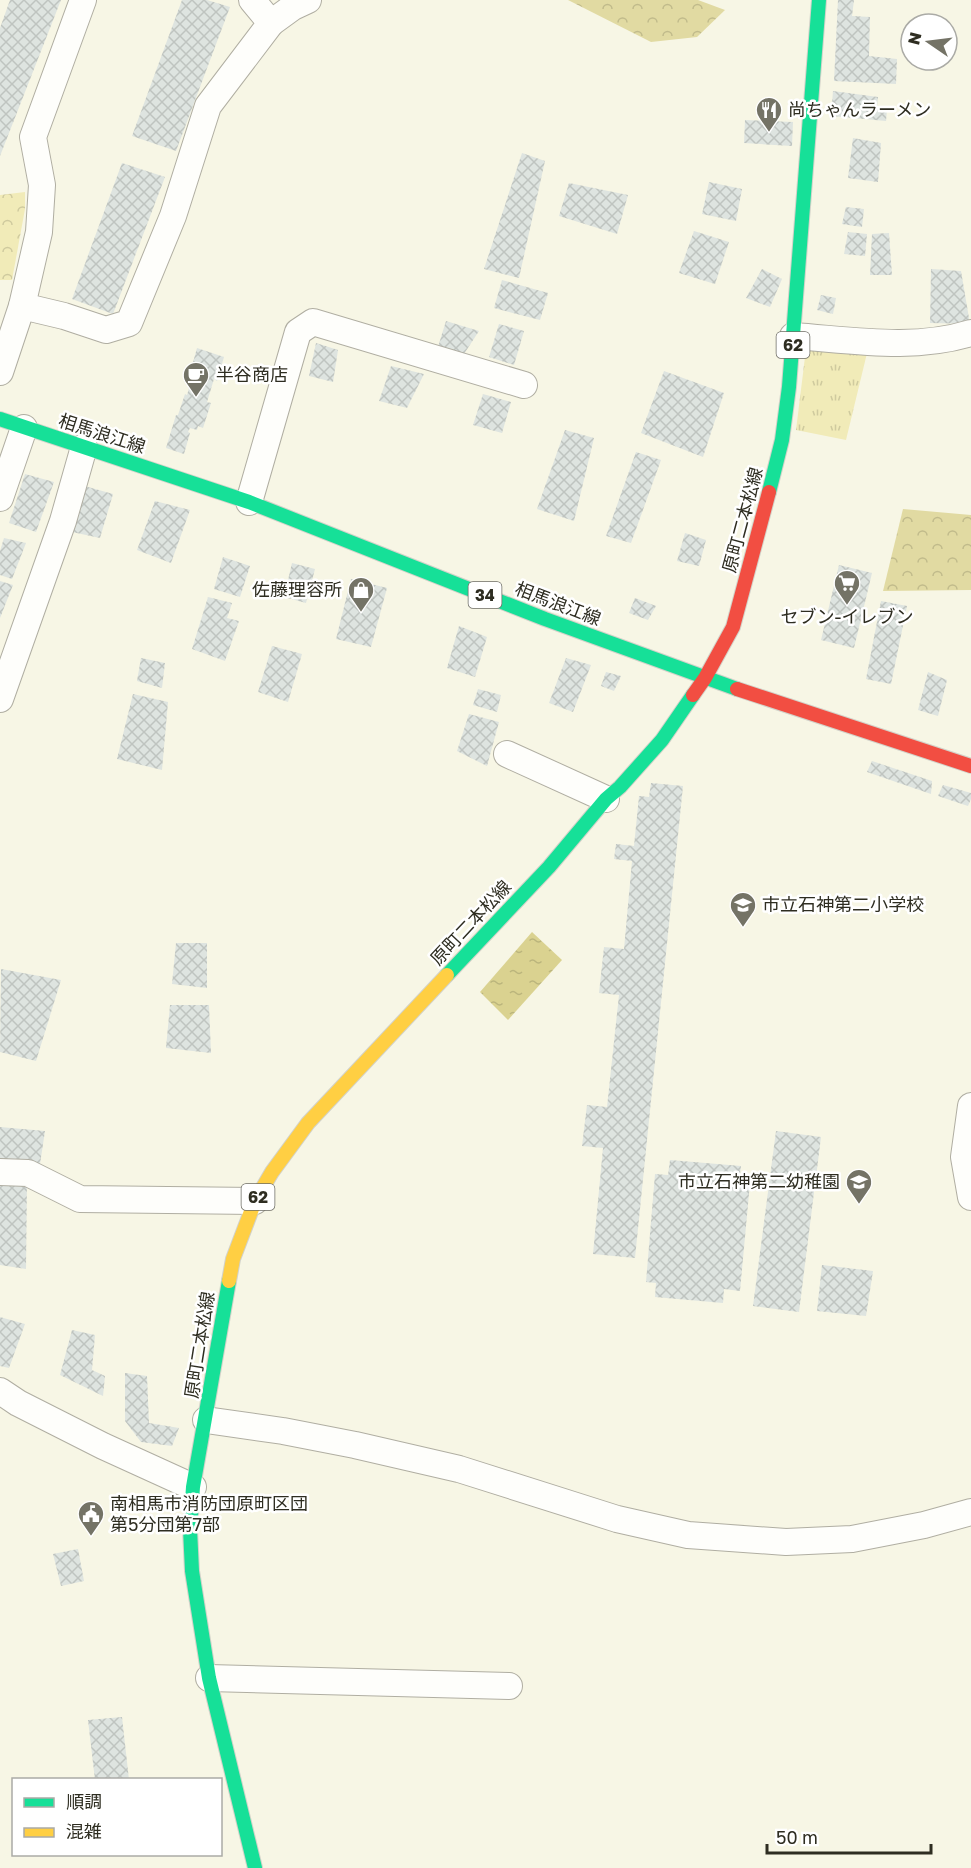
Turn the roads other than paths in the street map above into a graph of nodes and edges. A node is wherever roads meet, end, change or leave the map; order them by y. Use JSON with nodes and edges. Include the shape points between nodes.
{"nodes":[{"id":1,"x":82,"y":0,"type":"edge"},
{"id":2,"x":252,"y":0,"type":"edge"},
{"id":3,"x":308,"y":0,"type":"edge"},
{"id":4,"x":819,"y":0,"type":"edge"},
{"id":5,"x":271,"y":23,"type":"junction"},
{"id":6,"x":22,"y":306,"type":"junction"},
{"id":7,"x":971,"y":333,"type":"edge"},
{"id":8,"x":793,"y":336,"type":"junction"},
{"id":9,"x":0,"y":372,"type":"edge"},
{"id":10,"x":524,"y":385,"type":"dead end"},
{"id":11,"x":0,"y":420,"type":"edge"},
{"id":12,"x":24,"y":428,"type":"junction"},
{"id":13,"x":84,"y":447,"type":"junction"},
{"id":14,"x":0,"y":498,"type":"edge"},
{"id":15,"x":249,"y":502,"type":"junction"},
{"id":16,"x":705,"y":678,"type":"junction"},
{"id":17,"x":0,"y":699,"type":"edge"},
{"id":18,"x":507,"y":754,"type":"dead end"},
{"id":19,"x":971,"y":766,"type":"edge"},
{"id":20,"x":606,"y":799,"type":"junction"},
{"id":21,"x":971,"y":1106,"type":"edge"},
{"id":22,"x":0,"y":1172,"type":"edge"},
{"id":23,"x":971,"y":1197,"type":"edge"},
{"id":24,"x":255,"y":1201,"type":"junction"},
{"id":25,"x":0,"y":1391,"type":"edge"},
{"id":26,"x":206,"y":1420,"type":"junction"},
{"id":27,"x":193,"y":1487,"type":"junction"},
{"id":28,"x":971,"y":1512,"type":"edge"},
{"id":29,"x":209,"y":1678,"type":"junction"},
{"id":30,"x":509,"y":1686,"type":"dead end"},
{"id":31,"x":255,"y":1868,"type":"edge"}],
"edges":[{"from":1,"to":6,"type":"street","via":[[33,137],[42,185],[39,232]]},
{"from":2,"to":5,"type":"street"},
{"from":3,"to":5,"type":"street"},
{"from":4,"to":8,"type":"main road","name":"原町二本松線","number":"62"},
{"from":5,"to":6,"type":"street","via":[[208,106],[173,216],[129,323],[106,330]]},
{"from":6,"to":9,"type":"street"},
{"from":7,"to":8,"type":"street","via":[[930,341],[863,343]]},
{"from":8,"to":16,"type":"main road","name":"原町二本松線","number":"62","via":[[782,440],[760,530],[733,627]]},
{"from":10,"to":15,"type":"street","via":[[313,322],[298,332]]},
{"from":11,"to":12,"type":"main road","name":"相馬浪江線","number":"34"},
{"from":12,"to":13,"type":"main road","name":"相馬浪江線","number":"34"},
{"from":12,"to":14,"type":"street"},
{"from":13,"to":15,"type":"main road","name":"相馬浪江線","number":"34"},
{"from":13,"to":17,"type":"street","via":[[63,521]]},
{"from":15,"to":16,"type":"main road","name":"相馬浪江線","number":"34"},
{"from":16,"to":19,"type":"main road","name":"相馬浪江線","number":"34"},
{"from":16,"to":20,"type":"main road","name":"原町二本松線","number":"62","via":[[662,740]]},
{"from":18,"to":20,"type":"street"},
{"from":20,"to":24,"type":"main road","name":"原町二本松線","number":"62","via":[[549,867],[308,1123]]},
{"from":21,"to":23,"type":"street","via":[[963,1157]]},
{"from":22,"to":24,"type":"street","via":[[28,1173],[80,1199]]},
{"from":24,"to":26,"type":"main road","name":"原町二本松線","number":"62","via":[[233,1259]]},
{"from":25,"to":27,"type":"street","via":[[103,1446]]},
{"from":26,"to":27,"type":"main road","name":"原町二本松線","number":"62"},
{"from":26,"to":28,"type":"street","via":[[303,1435],[459,1469],[617,1520],[688,1535],[786,1542],[852,1539]]},
{"from":27,"to":29,"type":"main road","name":"原町二本松線","number":"62","via":[[192,1571]]},
{"from":29,"to":30,"type":"street"},
{"from":29,"to":31,"type":"main road","name":"原町二本松線","number":"62"}]}
